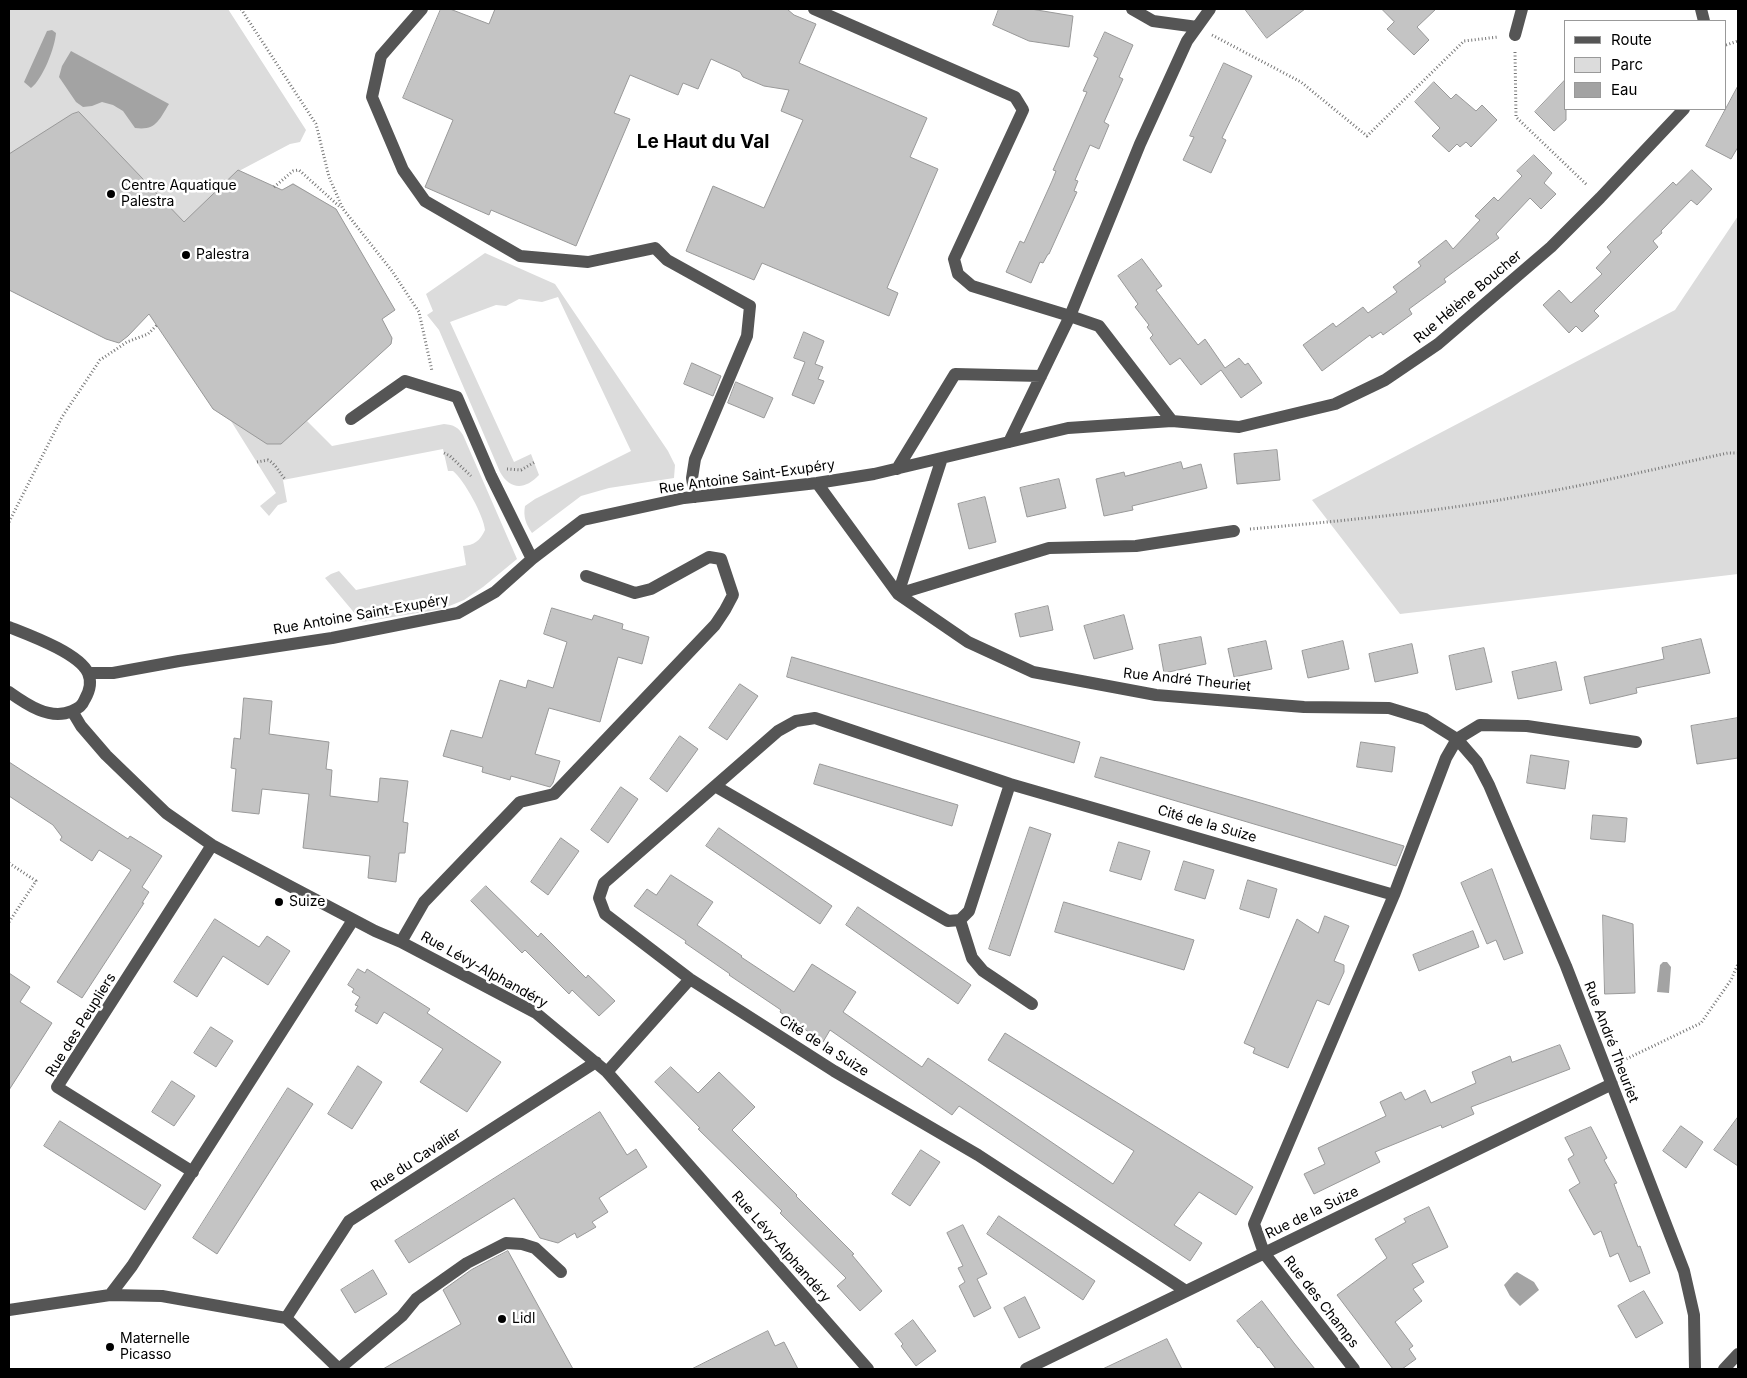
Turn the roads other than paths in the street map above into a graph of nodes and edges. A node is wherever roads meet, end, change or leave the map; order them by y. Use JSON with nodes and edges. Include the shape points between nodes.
{"nodes":[{"id":1,"x":422,"y":9,"type":"edge"},
{"id":2,"x":814,"y":9,"type":"edge"},
{"id":3,"x":1132,"y":9,"type":"edge"},
{"id":4,"x":1210,"y":9,"type":"edge"},
{"id":5,"x":1522,"y":9,"type":"edge"},
{"id":6,"x":1197,"y":27,"type":"junction"},
{"id":7,"x":1515,"y":35,"type":"road end"},
{"id":8,"x":1683,"y":110,"type":"edge"},
{"id":9,"x":1070,"y":316,"type":"junction"},
{"id":10,"x":1041,"y":376,"type":"junction"},
{"id":11,"x":351,"y":418,"type":"dead end"},
{"id":12,"x":1172,"y":421,"type":"junction"},
{"id":13,"x":1009,"y":442,"type":"junction"},
{"id":14,"x":942,"y":458,"type":"junction"},
{"id":15,"x":897,"y":469,"type":"junction"},
{"id":16,"x":817,"y":483,"type":"junction"},
{"id":17,"x":694,"y":497,"type":"junction"},
{"id":18,"x":1234,"y":531,"type":"road end"},
{"id":19,"x":532,"y":559,"type":"junction"},
{"id":20,"x":586,"y":576,"type":"dead end"},
{"id":21,"x":898,"y":594,"type":"junction"},
{"id":22,"x":9,"y":627,"type":"edge"},
{"id":23,"x":88,"y":673,"type":"junction"},
{"id":24,"x":9,"y":692,"type":"edge"},
{"id":25,"x":72,"y":711,"type":"junction"},
{"id":26,"x":1456,"y":740,"type":"junction"},
{"id":27,"x":1636,"y":742,"type":"dead end"},
{"id":28,"x":1010,"y":784,"type":"junction"},
{"id":29,"x":716,"y":786,"type":"junction"},
{"id":30,"x":212,"y":845,"type":"junction"},
{"id":31,"x":1394,"y":895,"type":"junction"},
{"id":32,"x":353,"y":920,"type":"junction"},
{"id":33,"x":960,"y":920,"type":"junction"},
{"id":34,"x":401,"y":942,"type":"junction"},
{"id":35,"x":690,"y":979,"type":"junction"},
{"id":36,"x":1032,"y":1004,"type":"dead end"},
{"id":37,"x":596,"y":1062,"type":"junction"},
{"id":38,"x":607,"y":1072,"type":"junction"},
{"id":39,"x":1612,"y":1084,"type":"junction"},
{"id":40,"x":193,"y":1172,"type":"junction"},
{"id":41,"x":1264,"y":1253,"type":"junction"},
{"id":42,"x":561,"y":1272,"type":"dead end"},
{"id":43,"x":1186,"y":1291,"type":"junction"},
{"id":44,"x":110,"y":1295,"type":"junction"},
{"id":45,"x":9,"y":1310,"type":"edge"},
{"id":46,"x":286,"y":1318,"type":"junction"},
{"id":47,"x":1738,"y":1354,"type":"edge"},
{"id":48,"x":339,"y":1369,"type":"edge"},
{"id":49,"x":868,"y":1369,"type":"edge"},
{"id":50,"x":1026,"y":1369,"type":"edge"},
{"id":51,"x":1354,"y":1369,"type":"edge"},
{"id":52,"x":1695,"y":1369,"type":"edge"},
{"id":53,"x":1724,"y":1369,"type":"edge"}],
"edges":[{"from":1,"to":17,"type":"street","via":[[381,56],[372,97],[403,170],[425,201],[520,256],[588,262],[655,248],[666,260],[750,306],[746,336],[695,459]]},
{"from":2,"to":9,"type":"street","via":[[1015,97],[1023,110],[954,258],[958,274],[972,286]]},
{"from":3,"to":6,"type":"street","via":[[1153,21]]},
{"from":4,"to":6,"type":"street"},
{"from":5,"to":7,"type":"street"},
{"from":6,"to":9,"type":"street","via":[[1140,144]]},
{"from":8,"to":12,"type":"street","name":"Rue Hélène Boucher","via":[[1551,247],[1438,344],[1385,380],[1335,404],[1240,428]]},
{"from":9,"to":10,"type":"street"},
{"from":9,"to":12,"type":"street","via":[[1099,326]]},
{"from":10,"to":13,"type":"street"},
{"from":10,"to":15,"type":"street","via":[[955,374]]},
{"from":11,"to":19,"type":"street","via":[[405,381],[457,397]]},
{"from":12,"to":13,"type":"street","name":"Rue Antoine Saint-Exupéry","via":[[1068,428]]},
{"from":13,"to":14,"type":"street","name":"Rue Antoine Saint-Exupéry"},
{"from":14,"to":15,"type":"street","name":"Rue Antoine Saint-Exupéry"},
{"from":14,"to":21,"type":"street"},
{"from":15,"to":16,"type":"street","name":"Rue Antoine Saint-Exupéry"},
{"from":16,"to":17,"type":"street","name":"Rue Antoine Saint-Exupéry"},
{"from":16,"to":21,"type":"street","name":"Rue André Theuriet"},
{"from":17,"to":19,"type":"street","name":"Rue Antoine Saint-Exupéry","via":[[583,520]]},
{"from":18,"to":21,"type":"street","via":[[1136,546],[1049,548]]},
{"from":19,"to":23,"type":"street","name":"Rue Antoine Saint-Exupéry","via":[[495,592],[458,614],[113,673]]},
{"from":20,"to":34,"type":"street","via":[[635,594],[651,589],[709,557],[721,559],[733,595],[715,625],[554,794],[520,802],[424,902]]},
{"from":21,"to":26,"type":"street","name":"Rue André Theuriet","via":[[968,642],[1033,672],[1156,695],[1304,707],[1389,708],[1425,719]]},
{"from":22,"to":23,"type":"street","via":[[47,642]]},
{"from":23,"to":25,"type":"street","via":[[90,690],[82,706]]},
{"from":24,"to":25,"type":"street","via":[[34,708],[62,716]]},
{"from":25,"to":30,"type":"street","name":"Rue Lévy-Alphandéry","via":[[106,755],[166,813]]},
{"from":26,"to":27,"type":"street","via":[[1480,725],[1527,726]]},
{"from":26,"to":31,"type":"street","via":[[1446,758]]},
{"from":26,"to":39,"type":"street","name":"Rue André Theuriet","via":[[1476,762],[1489,785]]},
{"from":28,"to":29,"type":"street","name":"Cité de la Suize","via":[[814,718],[796,721],[778,731]]},
{"from":28,"to":31,"type":"street","name":"Cité de la Suize"},
{"from":28,"to":33,"type":"street","via":[[969,911]]},
{"from":29,"to":33,"type":"street","via":[[948,921]]},
{"from":29,"to":35,"type":"street","name":"Cité de la Suize","via":[[604,883],[599,898],[605,914]]},
{"from":30,"to":32,"type":"street","name":"Rue Lévy-Alphandéry"},
{"from":30,"to":40,"type":"street","name":"Rue des Peupliers","via":[[57,1087]]},
{"from":31,"to":41,"type":"street","via":[[1254,1224]]},
{"from":32,"to":34,"type":"street","name":"Rue Lévy-Alphandéry"},
{"from":32,"to":40,"type":"street"},
{"from":33,"to":36,"type":"street","via":[[972,958],[983,971]]},
{"from":34,"to":37,"type":"street","name":"Rue Lévy-Alphandéry","via":[[536,1013]]},
{"from":35,"to":38,"type":"street"},
{"from":35,"to":43,"type":"street","name":"Cité de la Suize","via":[[834,1070],[978,1155]]},
{"from":37,"to":38,"type":"street","name":"Rue Lévy-Alphandéry"},
{"from":37,"to":46,"type":"street","name":"Rue du Cavalier","via":[[348,1222]]},
{"from":38,"to":49,"type":"street","name":"Rue Lévy-Alphandéry"},
{"from":39,"to":41,"type":"street","name":"Rue de la Suize"},
{"from":39,"to":52,"type":"street","name":"Rue André Theuriet","via":[[1684,1271],[1694,1315]]},
{"from":40,"to":44,"type":"street"},
{"from":41,"to":43,"type":"street","name":"Rue de la Suize"},
{"from":41,"to":51,"type":"street","name":"Rue des Champs"},
{"from":42,"to":48,"type":"street","via":[[534,1248],[506,1243],[467,1263],[416,1299],[402,1316]]},
{"from":43,"to":50,"type":"street","name":"Rue de la Suize"},
{"from":44,"to":45,"type":"street"},
{"from":44,"to":46,"type":"street","via":[[162,1296]]},
{"from":46,"to":48,"type":"street"},
{"from":47,"to":53,"type":"street"}]}
